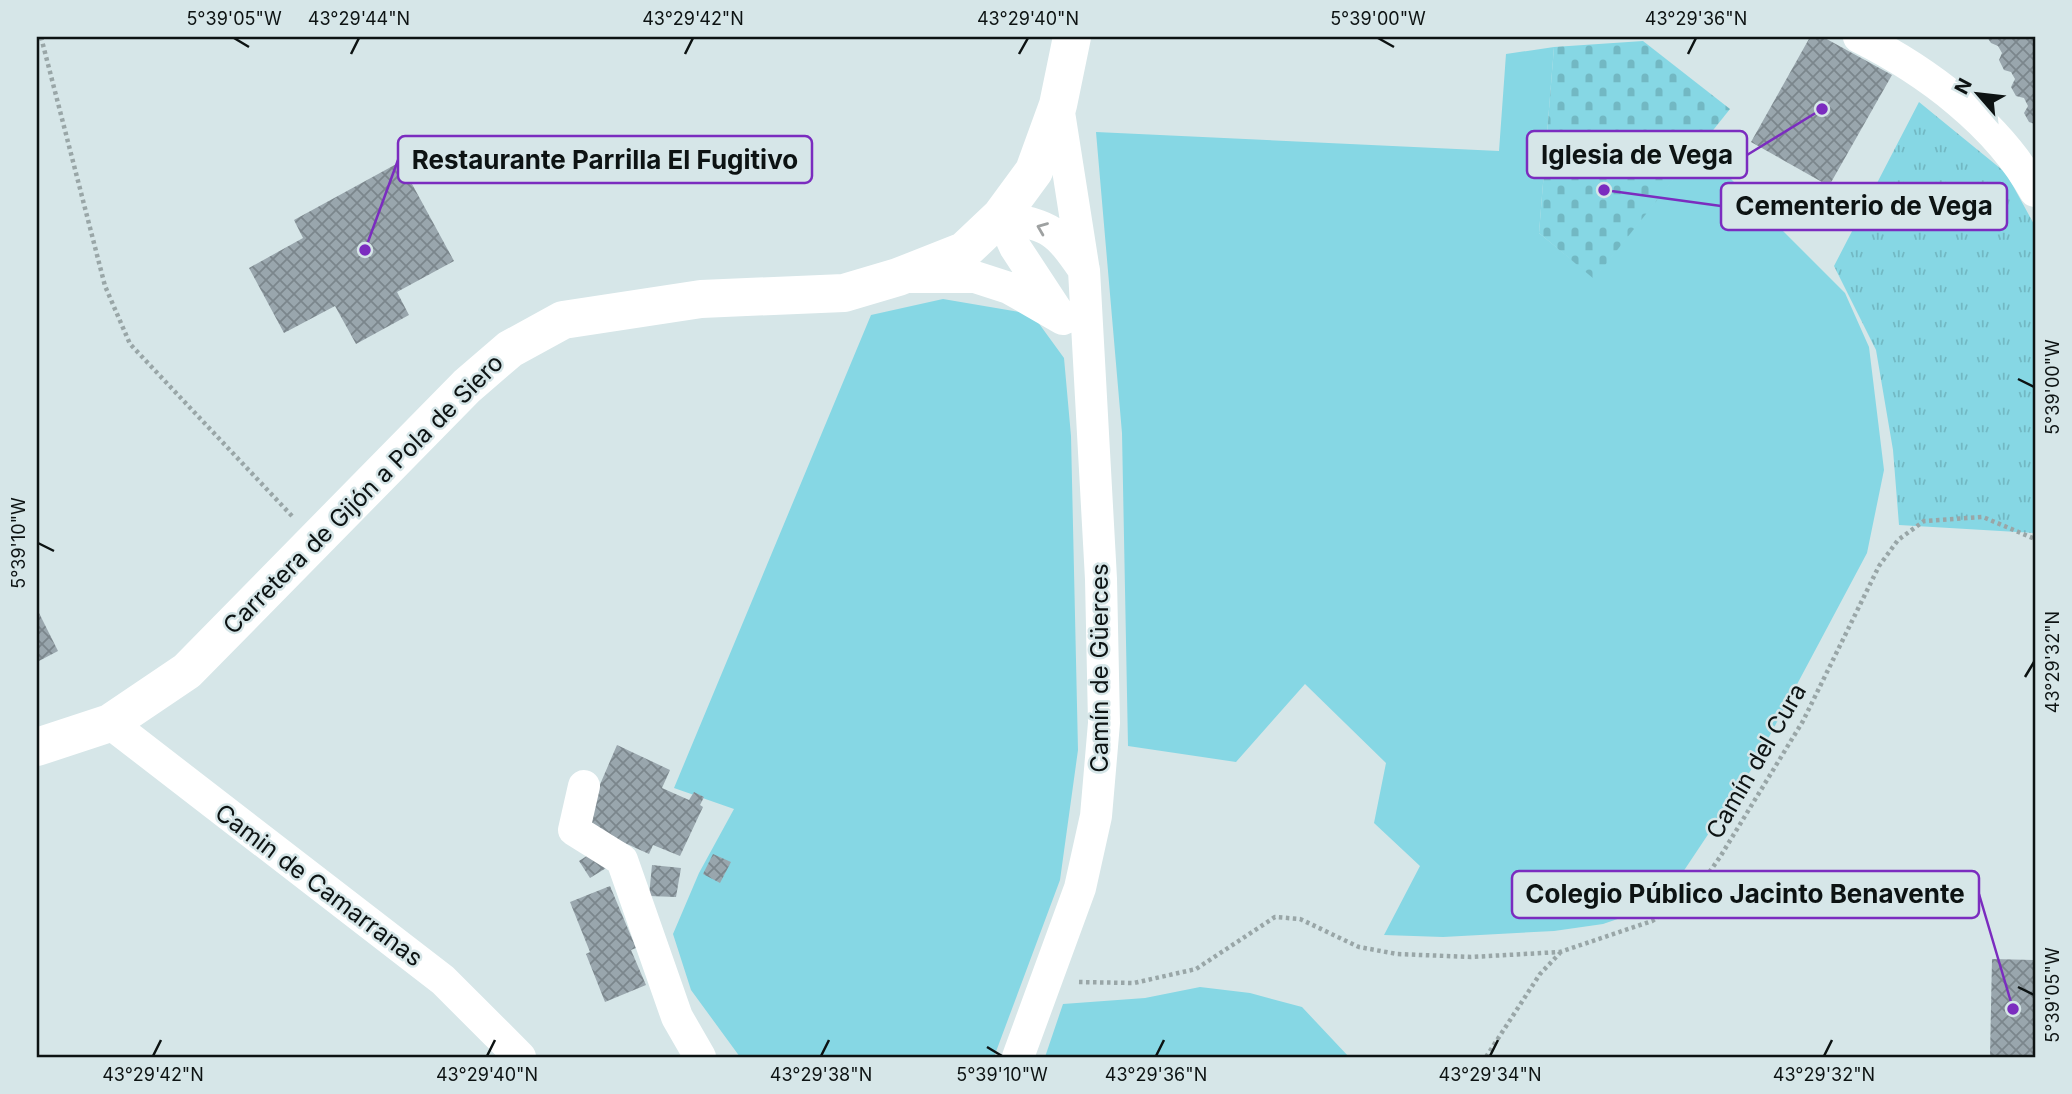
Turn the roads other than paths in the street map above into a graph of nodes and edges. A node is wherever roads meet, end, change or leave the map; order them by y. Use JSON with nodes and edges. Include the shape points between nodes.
{"nodes":[{"id":1,"x":1072,"y":37,"type":"edge"},
{"id":2,"x":1859,"y":37,"type":"edge"},
{"id":3,"x":1058,"y":105,"type":"junction"},
{"id":4,"x":2035,"y":191,"type":"edge"},
{"id":5,"x":1002,"y":216,"type":"junction"},
{"id":6,"x":1084,"y":270,"type":"junction"},
{"id":7,"x":898,"y":277,"type":"junction"},
{"id":8,"x":1063,"y":319,"type":"junction"},
{"id":9,"x":1088,"y":350,"type":"junction"},
{"id":10,"x":110,"y":723,"type":"junction"},
{"id":11,"x":37,"y":747,"type":"edge"},
{"id":12,"x":584,"y":786,"type":"dead end"},
{"id":13,"x":520,"y":1057,"type":"edge"},
{"id":14,"x":699,"y":1057,"type":"edge"},
{"id":15,"x":1018,"y":1057,"type":"edge"}],
"edges":[{"from":1,"to":3,"type":"street","name":"Carretera de Gijón a Pola de Siero"},
{"from":2,"to":4,"type":"street","via":[[1921,74],[1983,122]]},
{"from":3,"to":5,"type":"street","name":"Carretera de Gijón a Pola de Siero","via":[[1034,171]]},
{"from":3,"to":6,"type":"street","name":"Camín de Güerces"},
{"from":6,"to":5,"type":"street","one_way":true,"via":[[1061,236]]},
{"from":5,"to":7,"type":"street","name":"Carretera de Gijón a Pola de Siero","via":[[964,251]]},
{"from":5,"to":8,"type":"street","via":[[1015,247]]},
{"from":6,"to":9,"type":"street","name":"Camín de Güerces"},
{"from":7,"to":8,"type":"street","via":[[975,276],[1009,288]]},
{"from":7,"to":10,"type":"street","name":"Carretera de Gijón a Pola de Siero","via":[[844,293],[701,299],[563,320],[510,349],[467,386],[187,671]]},
{"from":8,"to":9,"type":"street"},
{"from":9,"to":15,"type":"street","name":"Camín de Güerces","via":[[1104,723],[1093,828],[1080,888]]},
{"from":10,"to":11,"type":"street","name":"Carretera de Gijón a Pola de Siero"},
{"from":10,"to":13,"type":"street","name":"Camin de Camarranas","via":[[443,980]]},
{"from":12,"to":14,"type":"street","via":[[574,830],[622,860],[677,1017]]}]}
